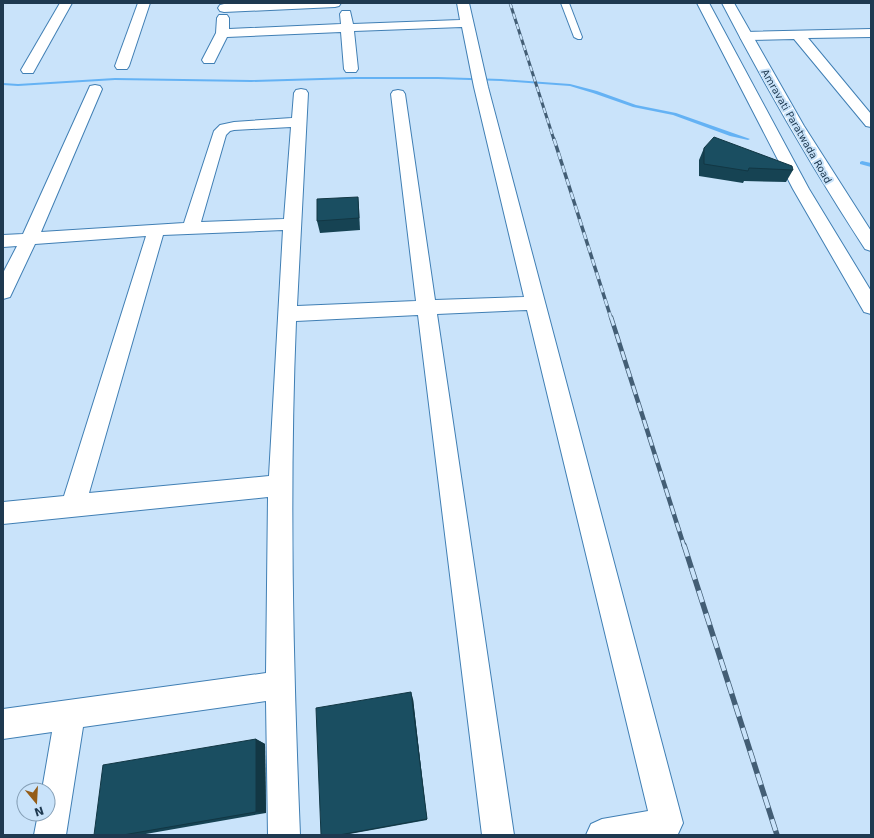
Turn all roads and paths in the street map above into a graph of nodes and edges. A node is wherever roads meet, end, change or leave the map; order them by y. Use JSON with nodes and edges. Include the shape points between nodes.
{"nodes":[{"id":1,"x":66,"y":3,"type":"edge"},
{"id":2,"x":144,"y":3,"type":"edge"},
{"id":3,"x":335,"y":3,"type":"edge"},
{"id":4,"x":345,"y":3,"type":"edge"},
{"id":5,"x":463,"y":3,"type":"edge"},
{"id":6,"x":565,"y":3,"type":"edge"},
{"id":7,"x":703,"y":3,"type":"edge"},
{"id":8,"x":728,"y":3,"type":"edge"},
{"id":9,"x":224,"y":6,"type":"edge"},
{"id":10,"x":467,"y":23,"type":"junction"},
{"id":11,"x":346,"y":28,"type":"junction"},
{"id":12,"x":222,"y":33,"type":"junction"},
{"id":13,"x":871,"y":33,"type":"edge"},
{"id":14,"x":798,"y":35,"type":"junction"},
{"id":15,"x":746,"y":36,"type":"junction"},
{"id":16,"x":578,"y":37,"type":"dead end"},
{"id":17,"x":209,"y":60,"type":"dead end"},
{"id":18,"x":122,"y":66,"type":"dead end"},
{"id":19,"x":351,"y":69,"type":"dead end"},
{"id":20,"x":28,"y":70,"type":"dead end"},
{"id":21,"x":95,"y":89,"type":"dead end"},
{"id":22,"x":301,"y":93,"type":"dead end"},
{"id":23,"x":398,"y":94,"type":"dead end"},
{"id":24,"x":299,"y":122,"type":"junction"},
{"id":25,"x":871,"y":124,"type":"edge"},
{"id":26,"x":773,"y":134,"type":"junction"},
{"id":27,"x":803,"y":136,"type":"junction"},
{"id":28,"x":291,"y":224,"type":"junction"},
{"id":29,"x":191,"y":228,"type":"junction"},
{"id":30,"x":156,"y":231,"type":"junction"},
{"id":31,"x":29,"y":239,"type":"junction"},
{"id":32,"x":3,"y":240,"type":"edge"},
{"id":33,"x":871,"y":245,"type":"edge"},
{"id":34,"x":3,"y":292,"type":"edge"},
{"id":35,"x":535,"y":303,"type":"junction"},
{"id":36,"x":871,"y":307,"type":"edge"},
{"id":37,"x":427,"y":308,"type":"junction"},
{"id":38,"x":287,"y":314,"type":"junction"},
{"id":39,"x":280,"y":485,"type":"junction"},
{"id":40,"x":73,"y":507,"type":"junction"},
{"id":41,"x":3,"y":513,"type":"edge"},
{"id":42,"x":280,"y":685,"type":"junction"},
{"id":43,"x":70,"y":714,"type":"junction"},
{"id":44,"x":3,"y":724,"type":"edge"},
{"id":45,"x":668,"y":829,"type":"edge"},
{"id":46,"x":50,"y":835,"type":"edge"},
{"id":47,"x":284,"y":835,"type":"edge"},
{"id":48,"x":498,"y":835,"type":"edge"},
{"id":49,"x":602,"y":835,"type":"edge"}],
"edges":[{"from":1,"to":20,"type":"street"},
{"from":2,"to":18,"type":"street"},
{"from":3,"to":9,"type":"street"},
{"from":4,"to":11,"type":"street"},
{"from":5,"to":10,"type":"street"},
{"from":6,"to":16,"type":"lane"},
{"from":7,"to":26,"type":"street"},
{"from":8,"to":15,"type":"street","name":"Amravati Paratwada Road"},
{"from":9,"to":12,"type":"street"},
{"from":10,"to":11,"type":"street"},
{"from":10,"to":35,"type":"street"},
{"from":11,"to":12,"type":"street"},
{"from":11,"to":19,"type":"street"},
{"from":12,"to":17,"type":"street"},
{"from":13,"to":14,"type":"street"},
{"from":14,"to":15,"type":"street"},
{"from":14,"to":25,"type":"street"},
{"from":15,"to":27,"type":"street","name":"Amravati Paratwada Road"},
{"from":21,"to":31,"type":"street"},
{"from":22,"to":24,"type":"street"},
{"from":23,"to":37,"type":"street"},
{"from":24,"to":28,"type":"street"},
{"from":24,"to":29,"type":"street","via":[[225,128],[219,134]]},
{"from":26,"to":27,"type":"street"},
{"from":26,"to":36,"type":"street","via":[[801,189]]},
{"from":27,"to":33,"type":"street","name":"Amravati Paratwada Road","via":[[833,188]]},
{"from":28,"to":29,"type":"street"},
{"from":28,"to":38,"type":"street"},
{"from":29,"to":30,"type":"street"},
{"from":30,"to":31,"type":"street"},
{"from":30,"to":40,"type":"street"},
{"from":31,"to":32,"type":"street"},
{"from":31,"to":34,"type":"street"},
{"from":35,"to":37,"type":"street"},
{"from":35,"to":45,"type":"street"},
{"from":37,"to":38,"type":"street"},
{"from":37,"to":48,"type":"street"},
{"from":38,"to":39,"type":"street"},
{"from":39,"to":40,"type":"street"},
{"from":39,"to":42,"type":"street"},
{"from":40,"to":41,"type":"street"},
{"from":42,"to":43,"type":"street"},
{"from":42,"to":47,"type":"street"},
{"from":43,"to":44,"type":"street"},
{"from":43,"to":46,"type":"street"},
{"from":45,"to":49,"type":"street"}]}
